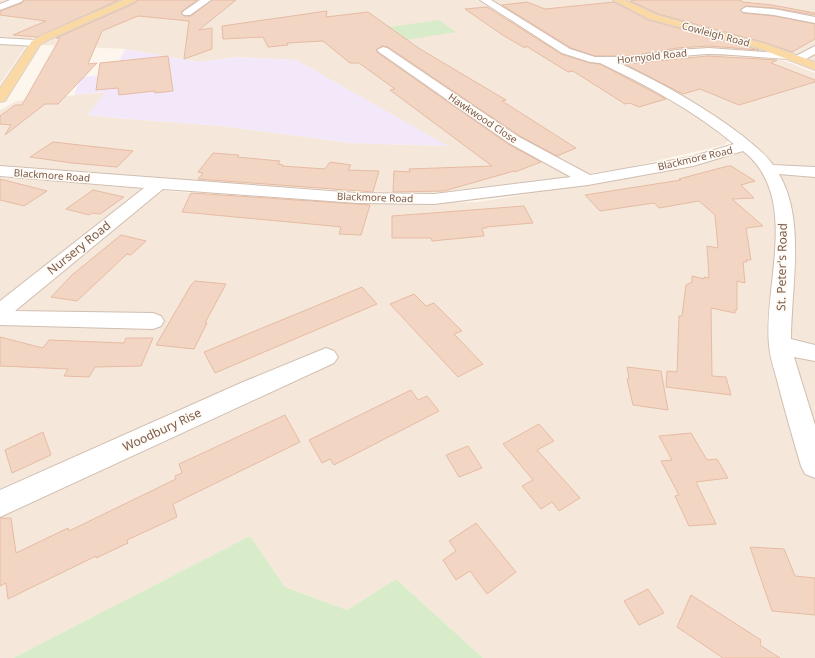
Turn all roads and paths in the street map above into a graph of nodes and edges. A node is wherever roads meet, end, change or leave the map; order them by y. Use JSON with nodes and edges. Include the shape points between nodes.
{"nodes":[{"id":1,"x":18,"y":0,"type":"edge"},
{"id":2,"x":131,"y":0,"type":"edge"},
{"id":3,"x":206,"y":0,"type":"edge"},
{"id":4,"x":485,"y":0,"type":"edge"},
{"id":5,"x":621,"y":0,"type":"edge"},
{"id":6,"x":0,"y":7,"type":"edge"},
{"id":7,"x":746,"y":10,"type":"dead end"},
{"id":8,"x":187,"y":13,"type":"dead end"},
{"id":9,"x":815,"y":20,"type":"edge"},
{"id":10,"x":0,"y":40,"type":"edge"},
{"id":11,"x":36,"y":43,"type":"junction"},
{"id":12,"x":815,"y":49,"type":"edge"},
{"id":13,"x":383,"y":50,"type":"dead end"},
{"id":14,"x":793,"y":57,"type":"junction"},
{"id":15,"x":604,"y":60,"type":"junction"},
{"id":16,"x":815,"y":66,"type":"edge"},
{"id":17,"x":0,"y":98,"type":"edge"},
{"id":18,"x":745,"y":146,"type":"junction"},
{"id":19,"x":768,"y":169,"type":"junction"},
{"id":20,"x":0,"y":171,"type":"edge"},
{"id":21,"x":815,"y":172,"type":"edge"},
{"id":22,"x":588,"y":180,"type":"junction"},
{"id":23,"x":159,"y":184,"type":"junction"},
{"id":24,"x":0,"y":312,"type":"edge"},
{"id":25,"x":0,"y":318,"type":"edge"},
{"id":26,"x":153,"y":321,"type":"dead end"},
{"id":27,"x":780,"y":345,"type":"junction"},
{"id":28,"x":815,"y":353,"type":"edge"},
{"id":29,"x":326,"y":357,"type":"dead end"},
{"id":30,"x":815,"y":466,"type":"edge"},
{"id":31,"x":0,"y":504,"type":"edge"}],
"edges":[{"from":1,"to":6,"type":"street"},
{"from":2,"to":11,"type":"main road"},
{"from":3,"to":8,"type":"street"},
{"from":4,"to":15,"type":"street","name":"Hornyold Road","via":[[566,51],[582,57]]},
{"from":5,"to":14,"type":"main road","name":"Cowleigh Road","via":[[653,16]]},
{"from":7,"to":9,"type":"street","via":[[761,14],[774,12]]},
{"from":10,"to":11,"type":"street"},
{"from":11,"to":17,"type":"main road"},
{"from":12,"to":14,"type":"street"},
{"from":13,"to":22,"type":"street","name":"Hawkwood Close","via":[[514,140]]},
{"from":14,"to":15,"type":"street","name":"Hornyold Road","via":[[709,51],[631,60]]},
{"from":14,"to":16,"type":"main road","name":"Cowleigh Road"},
{"from":15,"to":18,"type":"street","name":"St. Peter's Road","via":[[678,97],[720,124]]},
{"from":18,"to":19,"type":"street","name":"St. Peter's Road","via":[[764,161]]},
{"from":18,"to":22,"type":"street","name":"Blackmore Road","via":[[693,161]]},
{"from":19,"to":21,"type":"street"},
{"from":19,"to":27,"type":"street","name":"St. Peter's Road","via":[[779,191],[784,226]]},
{"from":20,"to":23,"type":"street","name":"Blackmore Road"},
{"from":22,"to":23,"type":"street","name":"Blackmore Road","via":[[434,199],[357,198]]},
{"from":23,"to":24,"type":"street","name":"Nursery Road"},
{"from":25,"to":26,"type":"street"},
{"from":27,"to":28,"type":"street"},
{"from":27,"to":30,"type":"street","name":"St. Peter's Road"},
{"from":29,"to":31,"type":"street","name":"Woodbury Rise","via":[[252,388]]}]}
